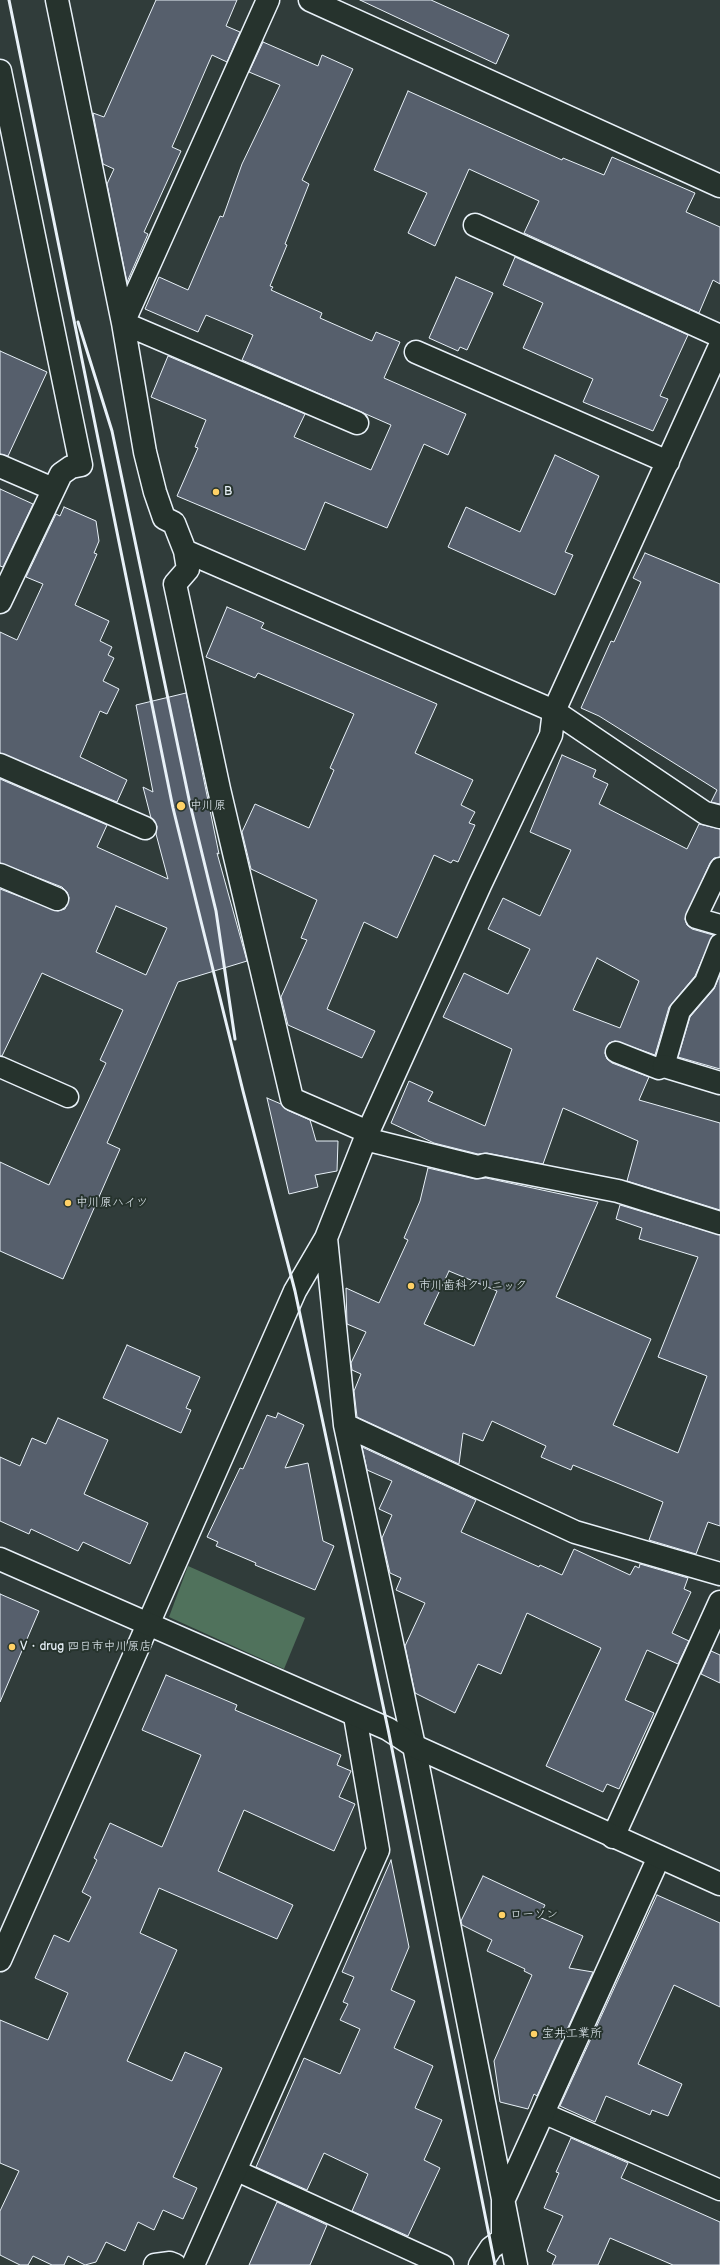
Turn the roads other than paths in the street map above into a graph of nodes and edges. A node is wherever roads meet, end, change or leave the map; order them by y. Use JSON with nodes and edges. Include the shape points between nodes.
{"nodes":[{"id":1,"x":57,"y":0,"type":"edge"},
{"id":2,"x":268,"y":0,"type":"edge"},
{"id":3,"x":310,"y":0,"type":"edge"},
{"id":4,"x":0,"y":71,"type":"edge"},
{"id":5,"x":720,"y":186,"type":"edge"},
{"id":6,"x":475,"y":225,"type":"dead end"},
{"id":7,"x":124,"y":323,"type":"junction"},
{"id":8,"x":720,"y":336,"type":"edge"},
{"id":9,"x":720,"y":346,"type":"edge"},
{"id":10,"x":416,"y":352,"type":"dead end"},
{"id":11,"x":713,"y":382,"type":"edge"},
{"id":12,"x":358,"y":423,"type":"dead end"},
{"id":13,"x":668,"y":462,"type":"junction"},
{"id":14,"x":0,"y":466,"type":"edge"},
{"id":15,"x":53,"y":489,"type":"junction"},
{"id":16,"x":185,"y":551,"type":"junction"},
{"id":17,"x":0,"y":602,"type":"edge"},
{"id":18,"x":554,"y":711,"type":"junction"},
{"id":19,"x":0,"y":764,"type":"edge"},
{"id":20,"x":720,"y":816,"type":"edge"},
{"id":21,"x":145,"y":828,"type":"dead end"},
{"id":22,"x":720,"y":868,"type":"edge"},
{"id":23,"x":0,"y":874,"type":"edge"},
{"id":24,"x":58,"y":899,"type":"dead end"},
{"id":25,"x":720,"y":925,"type":"edge"},
{"id":26,"x":720,"y":944,"type":"edge"},
{"id":27,"x":616,"y":1052,"type":"dead end"},
{"id":28,"x":664,"y":1066,"type":"junction"},
{"id":29,"x":0,"y":1067,"type":"edge"},
{"id":30,"x":720,"y":1083,"type":"edge"},
{"id":31,"x":68,"y":1097,"type":"dead end"},
{"id":32,"x":367,"y":1136,"type":"junction"},
{"id":33,"x":720,"y":1222,"type":"edge"},
{"id":34,"x":326,"y":1238,"type":"junction"},
{"id":35,"x":345,"y":1425,"type":"junction"},
{"id":36,"x":0,"y":1559,"type":"edge"},
{"id":37,"x":720,"y":1574,"type":"edge"},
{"id":38,"x":720,"y":1602,"type":"edge"},
{"id":39,"x":147,"y":1624,"type":"junction"},
{"id":40,"x":355,"y":1716,"type":"junction"},
{"id":41,"x":414,"y":1746,"type":"junction"},
{"id":42,"x":613,"y":1837,"type":"junction"},
{"id":43,"x":659,"y":1857,"type":"junction"},
{"id":44,"x":720,"y":1884,"type":"edge"},
{"id":45,"x":0,"y":1960,"type":"edge"},
{"id":46,"x":543,"y":2113,"type":"junction"},
{"id":47,"x":236,"y":2170,"type":"junction"},
{"id":48,"x":720,"y":2190,"type":"edge"},
{"id":49,"x":504,"y":2201,"type":"junction"},
{"id":50,"x":156,"y":2265,"type":"edge"},
{"id":51,"x":175,"y":2265,"type":"edge"},
{"id":52,"x":193,"y":2265,"type":"edge"},
{"id":53,"x":443,"y":2265,"type":"edge"},
{"id":54,"x":480,"y":2265,"type":"edge"},
{"id":55,"x":516,"y":2265,"type":"edge"}],
"edges":[{"from":1,"to":7,"type":"street"},
{"from":2,"to":7,"type":"street"},
{"from":3,"to":5,"type":"street"},
{"from":4,"to":15,"type":"street","via":[[81,465],[61,474]]},
{"from":6,"to":8,"type":"street"},
{"from":7,"to":12,"type":"street"},
{"from":7,"to":16,"type":"street","via":[[155,492],[164,518],[174,523]]},
{"from":9,"to":11,"type":"street"},
{"from":10,"to":13,"type":"street"},
{"from":11,"to":13,"type":"street"},
{"from":13,"to":18,"type":"street"},
{"from":14,"to":15,"type":"street"},
{"from":15,"to":17,"type":"street"},
{"from":16,"to":18,"type":"street"},
{"from":16,"to":32,"type":"street","via":[[188,569],[175,584],[219,789],[292,1099]]},
{"from":18,"to":20,"type":"street","via":[[705,813]]},
{"from":18,"to":32,"type":"street","via":[[551,735]]},
{"from":19,"to":21,"type":"street"},
{"from":22,"to":25,"type":"lane","via":[[696,918]]},
{"from":23,"to":24,"type":"street"},
{"from":26,"to":28,"type":"lane","via":[[705,982],[680,1011]]},
{"from":27,"to":28,"type":"lane","via":[[659,1069]]},
{"from":28,"to":30,"type":"street"},
{"from":29,"to":31,"type":"lane"},
{"from":32,"to":33,"type":"street","via":[[478,1167],[485,1165],[618,1191]]},
{"from":32,"to":34,"type":"street"},
{"from":34,"to":35,"type":"street"},
{"from":34,"to":39,"type":"street","via":[[296,1291]]},
{"from":35,"to":37,"type":"street","via":[[575,1532]]},
{"from":35,"to":41,"type":"street"},
{"from":36,"to":39,"type":"street"},
{"from":38,"to":42,"type":"street"},
{"from":39,"to":40,"type":"street"},
{"from":39,"to":45,"type":"street"},
{"from":40,"to":41,"type":"street","via":[[388,1730]]},
{"from":40,"to":47,"type":"street","via":[[378,1850]]},
{"from":41,"to":42,"type":"street"},
{"from":41,"to":49,"type":"street"},
{"from":42,"to":43,"type":"street"},
{"from":43,"to":44,"type":"street"},
{"from":43,"to":46,"type":"street"},
{"from":46,"to":48,"type":"lane"},
{"from":46,"to":49,"type":"street"},
{"from":47,"to":52,"type":"street"},
{"from":47,"to":53,"type":"lane"},
{"from":49,"to":54,"type":"street","via":[[503,2239],[491,2248]]},
{"from":49,"to":55,"type":"street"},
{"from":50,"to":51,"type":"street"}]}
